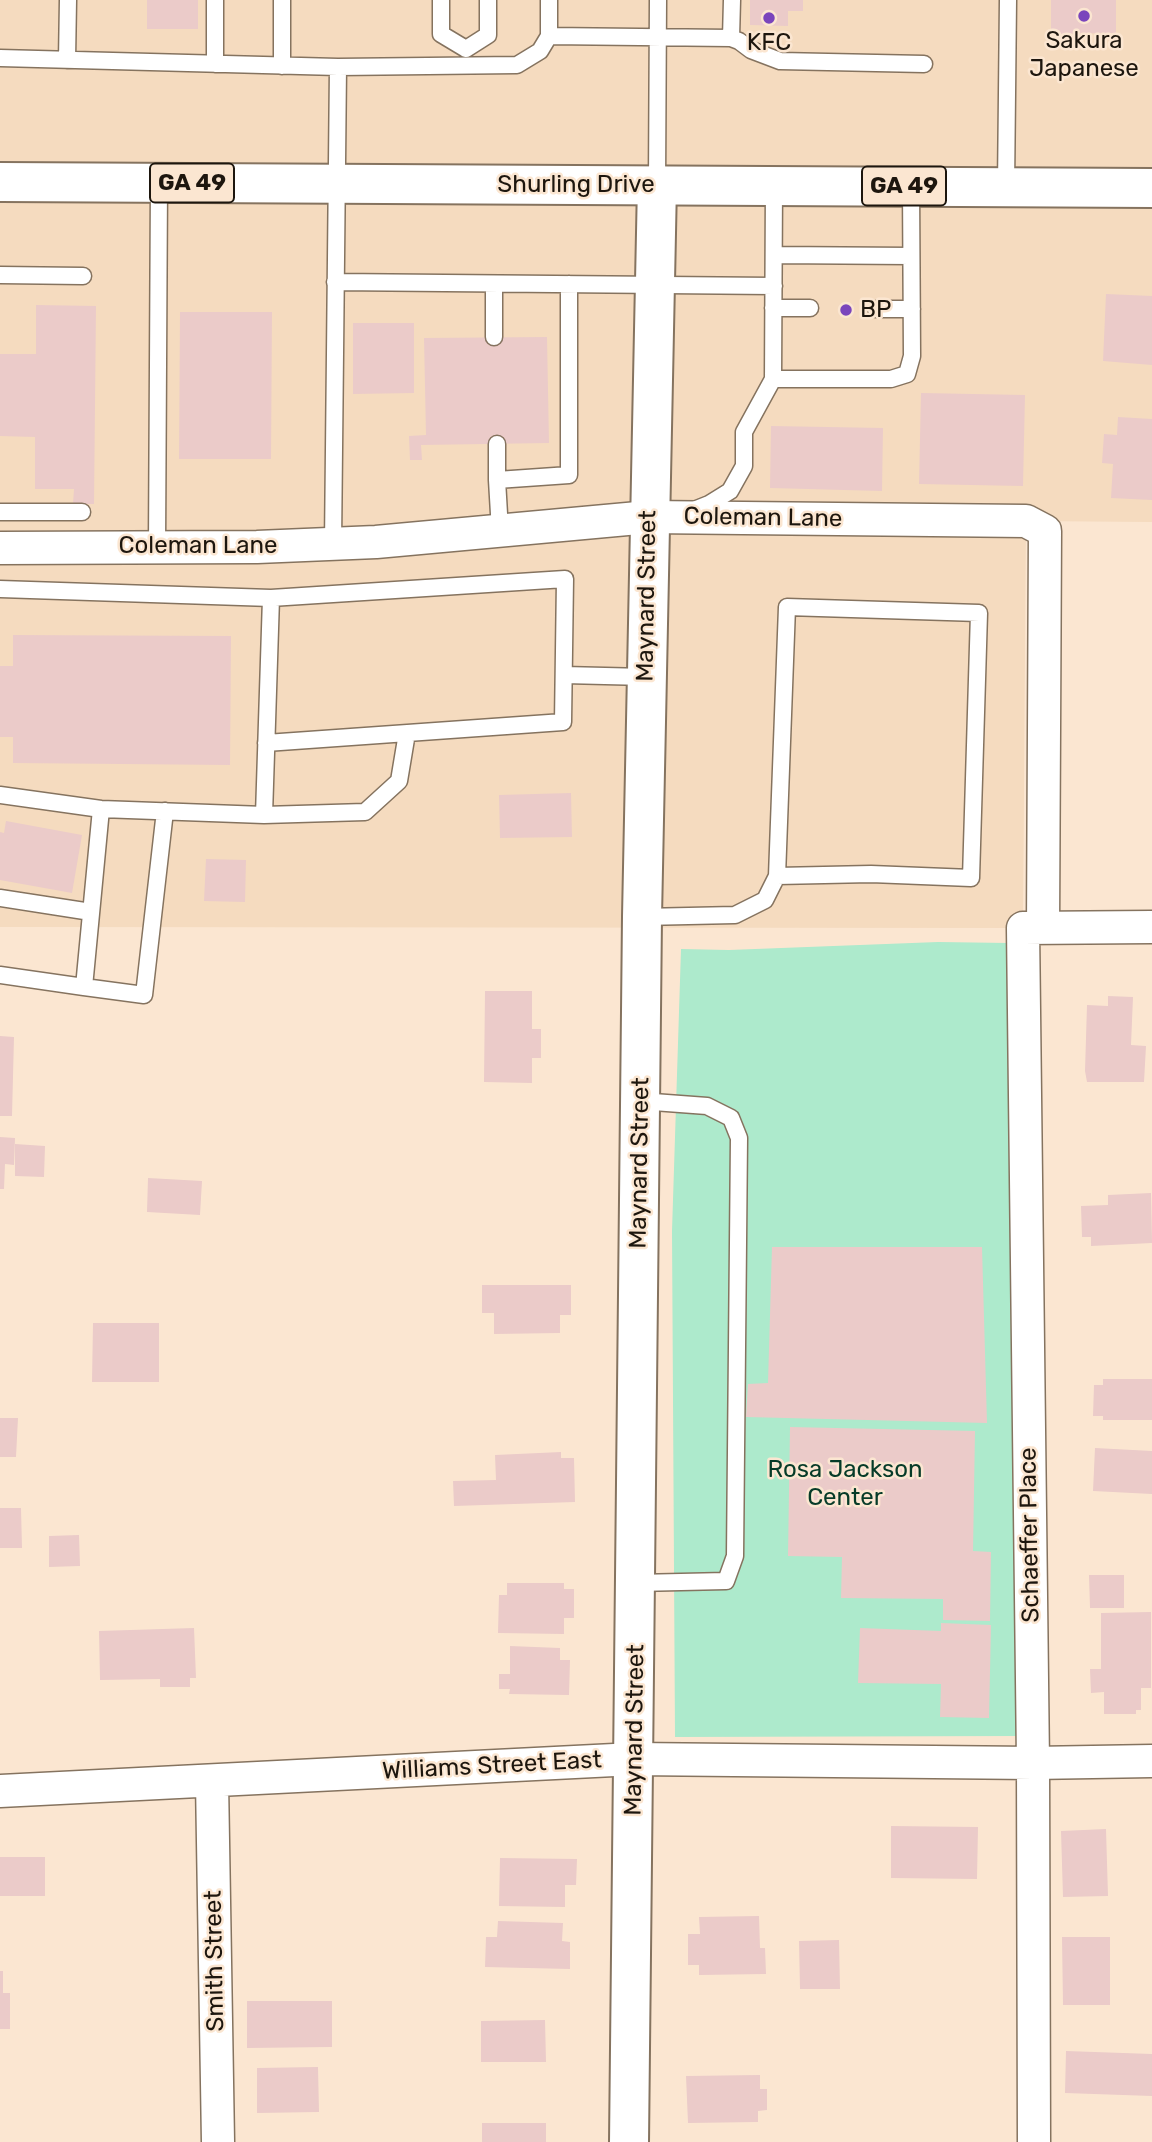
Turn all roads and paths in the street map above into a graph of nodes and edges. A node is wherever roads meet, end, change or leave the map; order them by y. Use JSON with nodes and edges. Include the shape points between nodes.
{"nodes":[{"id":1,"x":68,"y":0,"type":"edge"},
{"id":2,"x":215,"y":0,"type":"edge"},
{"id":3,"x":282,"y":0,"type":"edge"},
{"id":4,"x":441,"y":0,"type":"edge"},
{"id":5,"x":488,"y":0,"type":"edge"},
{"id":6,"x":549,"y":0,"type":"edge"},
{"id":7,"x":658,"y":0,"type":"edge"},
{"id":8,"x":732,"y":0,"type":"edge"},
{"id":9,"x":1008,"y":0,"type":"edge"},
{"id":10,"x":548,"y":36,"type":"junction"},
{"id":11,"x":658,"y":36,"type":"junction"},
{"id":12,"x":731,"y":38,"type":"junction"},
{"id":13,"x":466,"y":49,"type":"junction"},
{"id":14,"x":0,"y":58,"type":"edge"},
{"id":15,"x":67,"y":60,"type":"junction"},
{"id":16,"x":215,"y":64,"type":"junction"},
{"id":17,"x":923,"y":64,"type":"dead end"},
{"id":18,"x":282,"y":66,"type":"junction"},
{"id":19,"x":466,"y":66,"type":"junction"},
{"id":20,"x":338,"y":67,"type":"junction"},
{"id":21,"x":0,"y":181,"type":"edge"},
{"id":22,"x":159,"y":183,"type":"junction"},
{"id":23,"x":657,"y":184,"type":"junction"},
{"id":24,"x":338,"y":185,"type":"junction"},
{"id":25,"x":774,"y":185,"type":"junction"},
{"id":26,"x":911,"y":187,"type":"junction"},
{"id":27,"x":1006,"y":187,"type":"junction"},
{"id":28,"x":1152,"y":188,"type":"edge"},
{"id":29,"x":774,"y":255,"type":"junction"},
{"id":30,"x":911,"y":256,"type":"junction"},
{"id":31,"x":0,"y":275,"type":"edge"},
{"id":32,"x":83,"y":276,"type":"dead end"},
{"id":33,"x":335,"y":282,"type":"junction"},
{"id":34,"x":494,"y":284,"type":"junction"},
{"id":35,"x":569,"y":284,"type":"junction"},
{"id":36,"x":654,"y":285,"type":"junction"},
{"id":37,"x":774,"y":286,"type":"junction"},
{"id":38,"x":773,"y":308,"type":"junction"},
{"id":39,"x":810,"y":308,"type":"dead end"},
{"id":40,"x":876,"y":309,"type":"dead end"},
{"id":41,"x":912,"y":309,"type":"junction"},
{"id":42,"x":494,"y":337,"type":"dead end"},
{"id":43,"x":773,"y":379,"type":"junction"},
{"id":44,"x":497,"y":444,"type":"dead end"},
{"id":45,"x":497,"y":480,"type":"junction"},
{"id":46,"x":0,"y":512,"type":"edge"},
{"id":47,"x":82,"y":512,"type":"dead end"},
{"id":48,"x":662,"y":517,"type":"junction"},
{"id":49,"x":500,"y":531,"type":"junction"},
{"id":50,"x":333,"y":544,"type":"junction"},
{"id":51,"x":157,"y":546,"type":"junction"},
{"id":52,"x":0,"y":548,"type":"edge"},
{"id":53,"x":0,"y":589,"type":"edge"},
{"id":54,"x":271,"y":598,"type":"junction"},
{"id":55,"x":564,"y":676,"type":"junction"},
{"id":56,"x":646,"y":677,"type":"junction"},
{"id":57,"x":407,"y":733,"type":"junction"},
{"id":58,"x":266,"y":743,"type":"junction"},
{"id":59,"x":0,"y":796,"type":"edge"},
{"id":60,"x":101,"y":809,"type":"junction"},
{"id":61,"x":164,"y":811,"type":"junction"},
{"id":62,"x":264,"y":815,"type":"junction"},
{"id":63,"x":777,"y":876,"type":"junction"},
{"id":64,"x":0,"y":898,"type":"edge"},
{"id":65,"x":91,"y":912,"type":"junction"},
{"id":66,"x":642,"y":918,"type":"junction"},
{"id":67,"x":1152,"y":927,"type":"edge"},
{"id":68,"x":1033,"y":928,"type":"junction"},
{"id":69,"x":0,"y":975,"type":"edge"},
{"id":70,"x":84,"y":987,"type":"junction"},
{"id":71,"x":640,"y":1101,"type":"junction"},
{"id":72,"x":636,"y":1583,"type":"junction"},
{"id":73,"x":634,"y":1759,"type":"junction"},
{"id":74,"x":1152,"y":1761,"type":"edge"},
{"id":75,"x":1033,"y":1763,"type":"junction"},
{"id":76,"x":212,"y":1781,"type":"junction"},
{"id":77,"x":0,"y":1791,"type":"edge"},
{"id":78,"x":218,"y":2142,"type":"edge"},
{"id":79,"x":629,"y":2142,"type":"edge"},
{"id":80,"x":1034,"y":2142,"type":"edge"}],
"edges":[{"from":1,"to":15,"type":"lane"},
{"from":2,"to":16,"type":"lane"},
{"from":3,"to":18,"type":"lane"},
{"from":4,"to":13,"type":"lane","via":[[441,34]]},
{"from":5,"to":13,"type":"lane","via":[[488,35]]},
{"from":6,"to":10,"type":"lane"},
{"from":7,"to":11,"type":"lane"},
{"from":8,"to":12,"type":"lane"},
{"from":9,"to":27,"type":"lane"},
{"from":10,"to":11,"type":"lane"},
{"from":10,"to":19,"type":"lane","via":[[540,51],[517,65]]},
{"from":11,"to":12,"type":"lane"},
{"from":11,"to":23,"type":"lane"},
{"from":12,"to":17,"type":"lane","via":[[780,61]]},
{"from":13,"to":19,"type":"lane"},
{"from":14,"to":15,"type":"lane"},
{"from":15,"to":16,"type":"lane"},
{"from":16,"to":18,"type":"lane"},
{"from":18,"to":20,"type":"lane"},
{"from":19,"to":20,"type":"lane"},
{"from":20,"to":24,"type":"lane"},
{"from":21,"to":22,"type":"street","name":"Shurling Drive","number":"GA 49"},
{"from":22,"to":24,"type":"street","name":"Shurling Drive","number":"GA 49"},
{"from":22,"to":51,"type":"lane"},
{"from":23,"to":24,"type":"street","name":"Shurling Drive","number":"GA 49"},
{"from":23,"to":25,"type":"street","name":"Shurling Drive","number":"GA 49"},
{"from":23,"to":36,"type":"street","name":"Maynard Street"},
{"from":24,"to":33,"type":"lane"},
{"from":25,"to":26,"type":"street","name":"Shurling Drive","number":"GA 49"},
{"from":25,"to":29,"type":"lane"},
{"from":26,"to":27,"type":"street","name":"Shurling Drive","number":"GA 49"},
{"from":26,"to":30,"type":"lane"},
{"from":27,"to":28,"type":"street","name":"Shurling Drive","number":"GA 49"},
{"from":29,"to":30,"type":"lane"},
{"from":29,"to":37,"type":"lane"},
{"from":30,"to":41,"type":"lane"},
{"from":31,"to":32,"type":"lane"},
{"from":33,"to":34,"type":"lane"},
{"from":33,"to":50,"type":"lane"},
{"from":34,"to":35,"type":"lane"},
{"from":34,"to":42,"type":"lane"},
{"from":35,"to":36,"type":"lane"},
{"from":35,"to":45,"type":"lane","via":[[569,475]]},
{"from":36,"to":37,"type":"lane"},
{"from":36,"to":48,"type":"street","name":"Maynard Street"},
{"from":37,"to":38,"type":"lane"},
{"from":38,"to":39,"type":"lane"},
{"from":38,"to":43,"type":"lane"},
{"from":40,"to":41,"type":"lane"},
{"from":41,"to":43,"type":"lane","via":[[908,374],[891,379]]},
{"from":43,"to":48,"type":"lane","via":[[744,432],[744,467],[730,491],[709,505]]},
{"from":44,"to":45,"type":"lane"},
{"from":45,"to":49,"type":"lane"},
{"from":46,"to":47,"type":"lane"},
{"from":48,"to":49,"type":"street","name":"Coleman Lane"},
{"from":48,"to":56,"type":"street","name":"Maynard Street"},
{"from":48,"to":68,"type":"street","name":"Coleman Lane","via":[[1026,521],[1045,531]]},
{"from":49,"to":50,"type":"street","name":"Coleman Lane"},
{"from":50,"to":51,"type":"street","name":"Coleman Lane"},
{"from":51,"to":52,"type":"street","name":"Coleman Lane"},
{"from":53,"to":54,"type":"lane"},
{"from":54,"to":55,"type":"lane","via":[[565,579]]},
{"from":54,"to":58,"type":"lane"},
{"from":55,"to":56,"type":"lane"},
{"from":55,"to":57,"type":"lane","via":[[563,722]]},
{"from":56,"to":66,"type":"street","name":"Maynard Street"},
{"from":57,"to":58,"type":"lane"},
{"from":57,"to":62,"type":"lane","via":[[400,781],[365,812]]},
{"from":58,"to":62,"type":"lane"},
{"from":59,"to":60,"type":"lane"},
{"from":60,"to":61,"type":"lane"},
{"from":60,"to":65,"type":"lane"},
{"from":61,"to":62,"type":"lane"},
{"from":61,"to":70,"type":"lane","via":[[144,995]]},
{"from":63,"to":63,"type":"lane","via":[[787,607],[979,613],[971,878]]},
{"from":63,"to":66,"type":"lane","via":[[765,900],[735,915]]},
{"from":64,"to":65,"type":"lane"},
{"from":65,"to":70,"type":"lane"},
{"from":66,"to":71,"type":"street","name":"Maynard Street"},
{"from":67,"to":68,"type":"street"},
{"from":68,"to":75,"type":"street","name":"Schaeffer Place"},
{"from":69,"to":70,"type":"lane"},
{"from":71,"to":72,"type":"street","name":"Maynard Street"},
{"from":71,"to":72,"type":"lane","via":[[707,1106],[731,1118],[739,1138],[735,1556],[726,1581]]},
{"from":72,"to":73,"type":"street","name":"Maynard Street"},
{"from":73,"to":75,"type":"street","name":"Williams Street East"},
{"from":73,"to":76,"type":"street","name":"Williams Street East"},
{"from":73,"to":79,"type":"street","name":"Maynard Street"},
{"from":74,"to":75,"type":"street","name":"Williams Street East"},
{"from":75,"to":80,"type":"street","name":"Schaeffer Place"},
{"from":76,"to":77,"type":"street","name":"Williams Street East"},
{"from":76,"to":78,"type":"street","name":"Smith Street"}]}
